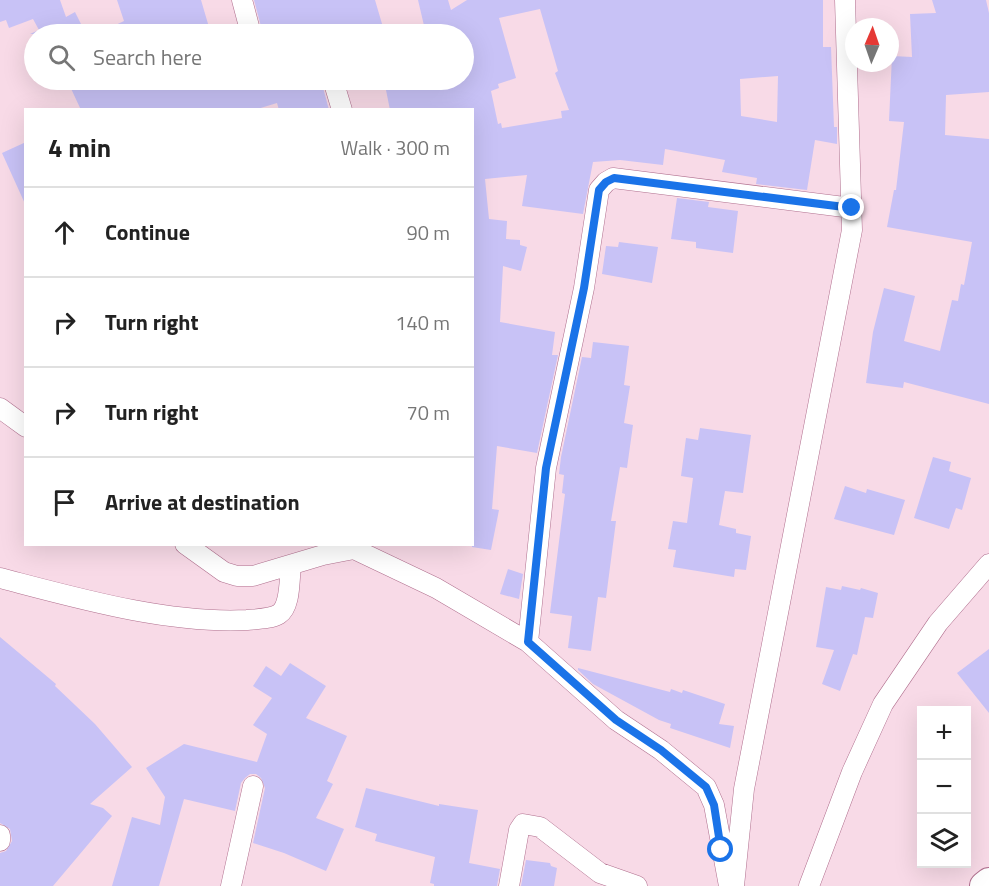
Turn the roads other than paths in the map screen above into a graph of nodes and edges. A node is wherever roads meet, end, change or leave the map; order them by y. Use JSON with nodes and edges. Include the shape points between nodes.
{"nodes":[{"id":1,"x":242,"y":0,"type":"edge"},
{"id":2,"x":845,"y":0,"type":"edge"},
{"id":3,"x":248,"y":24,"type":"edge"},
{"id":4,"x":336,"y":90,"type":"edge"},
{"id":5,"x":341,"y":108,"type":"edge"},
{"id":6,"x":852,"y":208,"type":"junction"},
{"id":7,"x":0,"y":408,"type":"edge"},
{"id":8,"x":24,"y":426,"type":"edge"},
{"id":9,"x":188,"y":546,"type":"edge"},
{"id":10,"x":354,"y":547,"type":"edge"},
{"id":11,"x":989,"y":564,"type":"edge"},
{"id":12,"x":291,"y":566,"type":"junction"},
{"id":13,"x":0,"y":578,"type":"edge"},
{"id":14,"x":528,"y":642,"type":"junction"},
{"id":15,"x":253,"y":786,"type":"dead end"},
{"id":16,"x":0,"y":836,"type":"edge"},
{"id":17,"x":0,"y":841,"type":"edge"},
{"id":18,"x":989,"y":882,"type":"edge"},
{"id":19,"x":231,"y":886,"type":"edge"},
{"id":20,"x":508,"y":886,"type":"edge"},
{"id":21,"x":637,"y":886,"type":"edge"},
{"id":22,"x":729,"y":886,"type":"edge"},
{"id":23,"x":734,"y":886,"type":"edge"},
{"id":24,"x":810,"y":886,"type":"edge"},
{"id":25,"x":984,"y":886,"type":"edge"}],
"edges":[{"from":1,"to":3,"type":"street"},
{"from":2,"to":6,"type":"street"},
{"from":4,"to":5,"type":"street"},
{"from":6,"to":14,"type":"street","via":[[614,178],[599,190],[584,288],[546,468]]},
{"from":6,"to":23,"type":"street","via":[[852,230],[744,789]]},
{"from":7,"to":8,"type":"street"},
{"from":9,"to":12,"type":"street","via":[[224,572],[237,576]]},
{"from":10,"to":12,"type":"street"},
{"from":10,"to":14,"type":"street","via":[[436,588]]},
{"from":11,"to":24,"type":"street","via":[[938,623],[884,704],[852,772]]},
{"from":12,"to":13,"type":"street","via":[[285,606],[279,614],[229,621],[83,600]]},
{"from":14,"to":22,"type":"street","via":[[616,720],[706,787],[714,805]]},
{"from":15,"to":19,"type":"street"},
{"from":16,"to":17,"type":"street"},
{"from":18,"to":25,"type":"main road"},
{"from":20,"to":21,"type":"street","via":[[519,830],[528,823],[540,827],[600,873]]}]}
